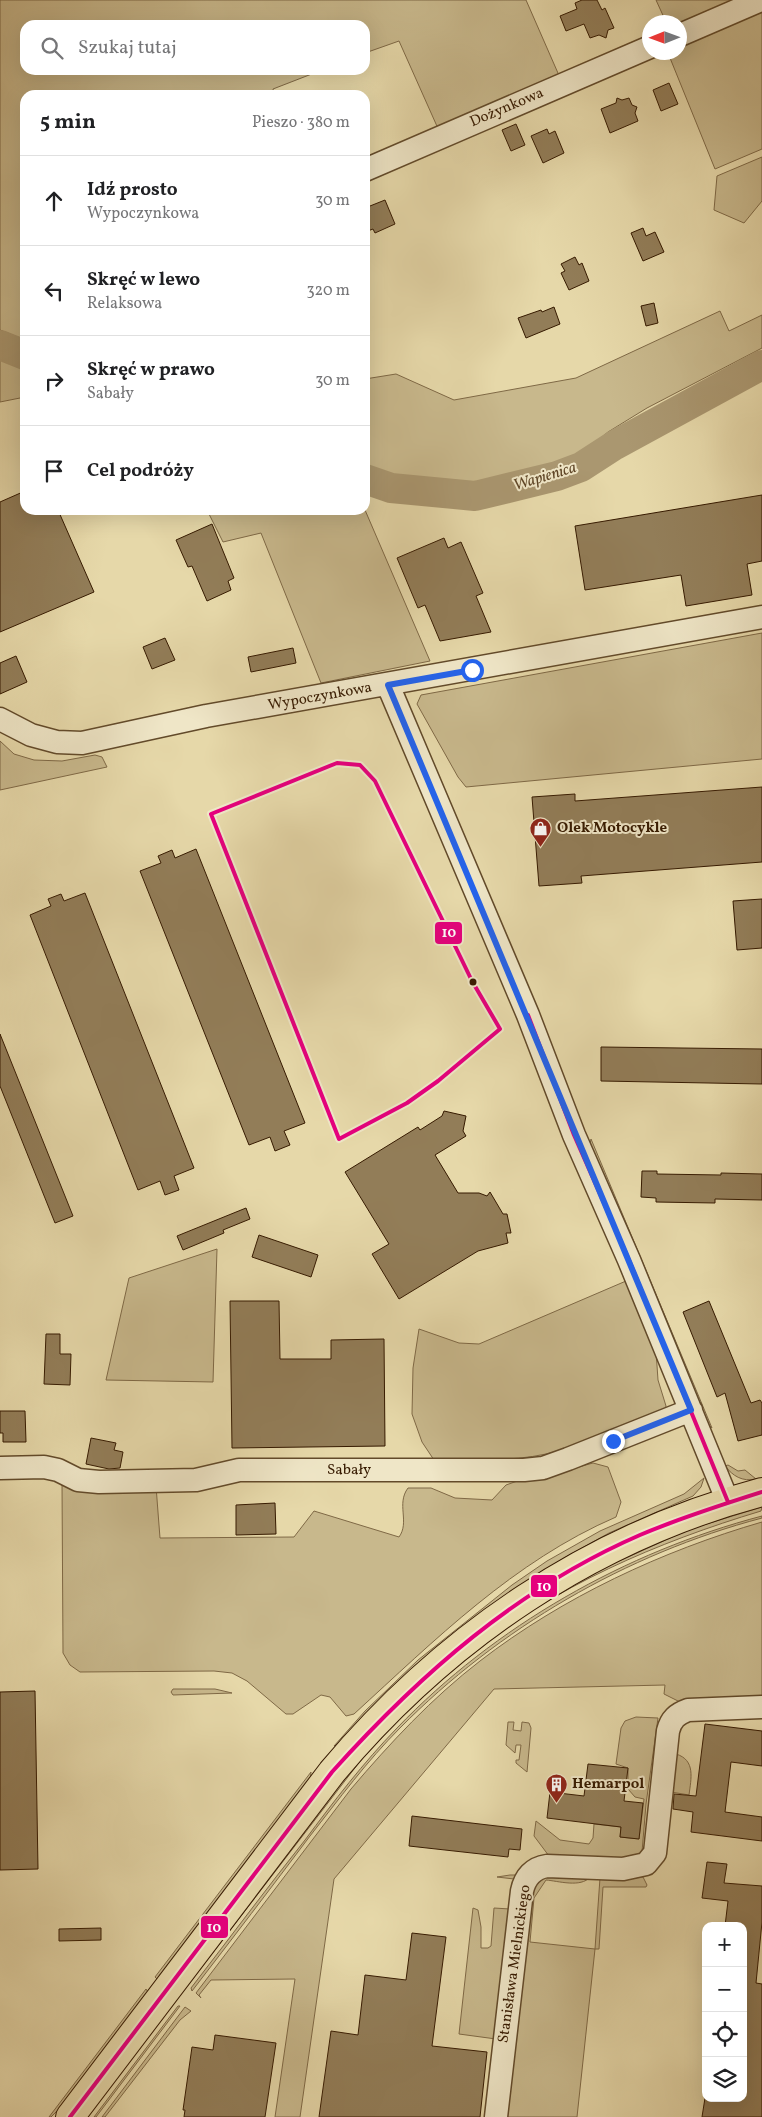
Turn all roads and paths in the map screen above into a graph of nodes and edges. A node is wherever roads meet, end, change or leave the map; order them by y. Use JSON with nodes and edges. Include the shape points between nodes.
{"nodes":[{"id":1,"x":761,"y":0,"type":"edge"},
{"id":2,"x":687,"y":32,"type":"edge"},
{"id":3,"x":642,"y":50,"type":"edge"},
{"id":4,"x":370,"y":168,"type":"edge"},
{"id":5,"x":762,"y":617,"type":"edge"},
{"id":6,"x":388,"y":685,"type":"junction"},
{"id":7,"x":0,"y":719,"type":"edge"},
{"id":8,"x":691,"y":1410,"type":"junction"},
{"id":9,"x":0,"y":1468,"type":"edge"},
{"id":10,"x":762,"y":1492,"type":"edge"},
{"id":11,"x":728,"y":1502,"type":"junction"},
{"id":12,"x":762,"y":1707,"type":"edge"},
{"id":13,"x":70,"y":2117,"type":"edge"},
{"id":14,"x":496,"y":2117,"type":"edge"}],
"edges":[{"from":1,"to":2,"type":"street"},
{"from":3,"to":4,"type":"street","name":"Dożynkowa"},
{"from":5,"to":6,"type":"street","name":"Wypoczynkowa"},
{"from":6,"to":7,"type":"street","name":"Wypoczynkowa","via":[[206,716],[82,743],[58,742],[31,735]]},
{"from":6,"to":8,"type":"street"},
{"from":8,"to":9,"type":"street","name":"Sabały","via":[[568,1460],[524,1470],[239,1470],[196,1480],[99,1482],[78,1480],[44,1467]]},
{"from":8,"to":11,"type":"street"},
{"from":10,"to":11,"type":"main road"},
{"from":11,"to":13,"type":"main road","via":[[660,1526],[563,1574],[500,1614],[416,1683],[332,1772]]},
{"from":12,"to":14,"type":"street","name":"Stanisława Mielnickiego","via":[[688,1710],[672,1720],[667,1738],[655,1853],[646,1864],[622,1869],[547,1866],[536,1868],[529,1875],[522,1891]]}]}
